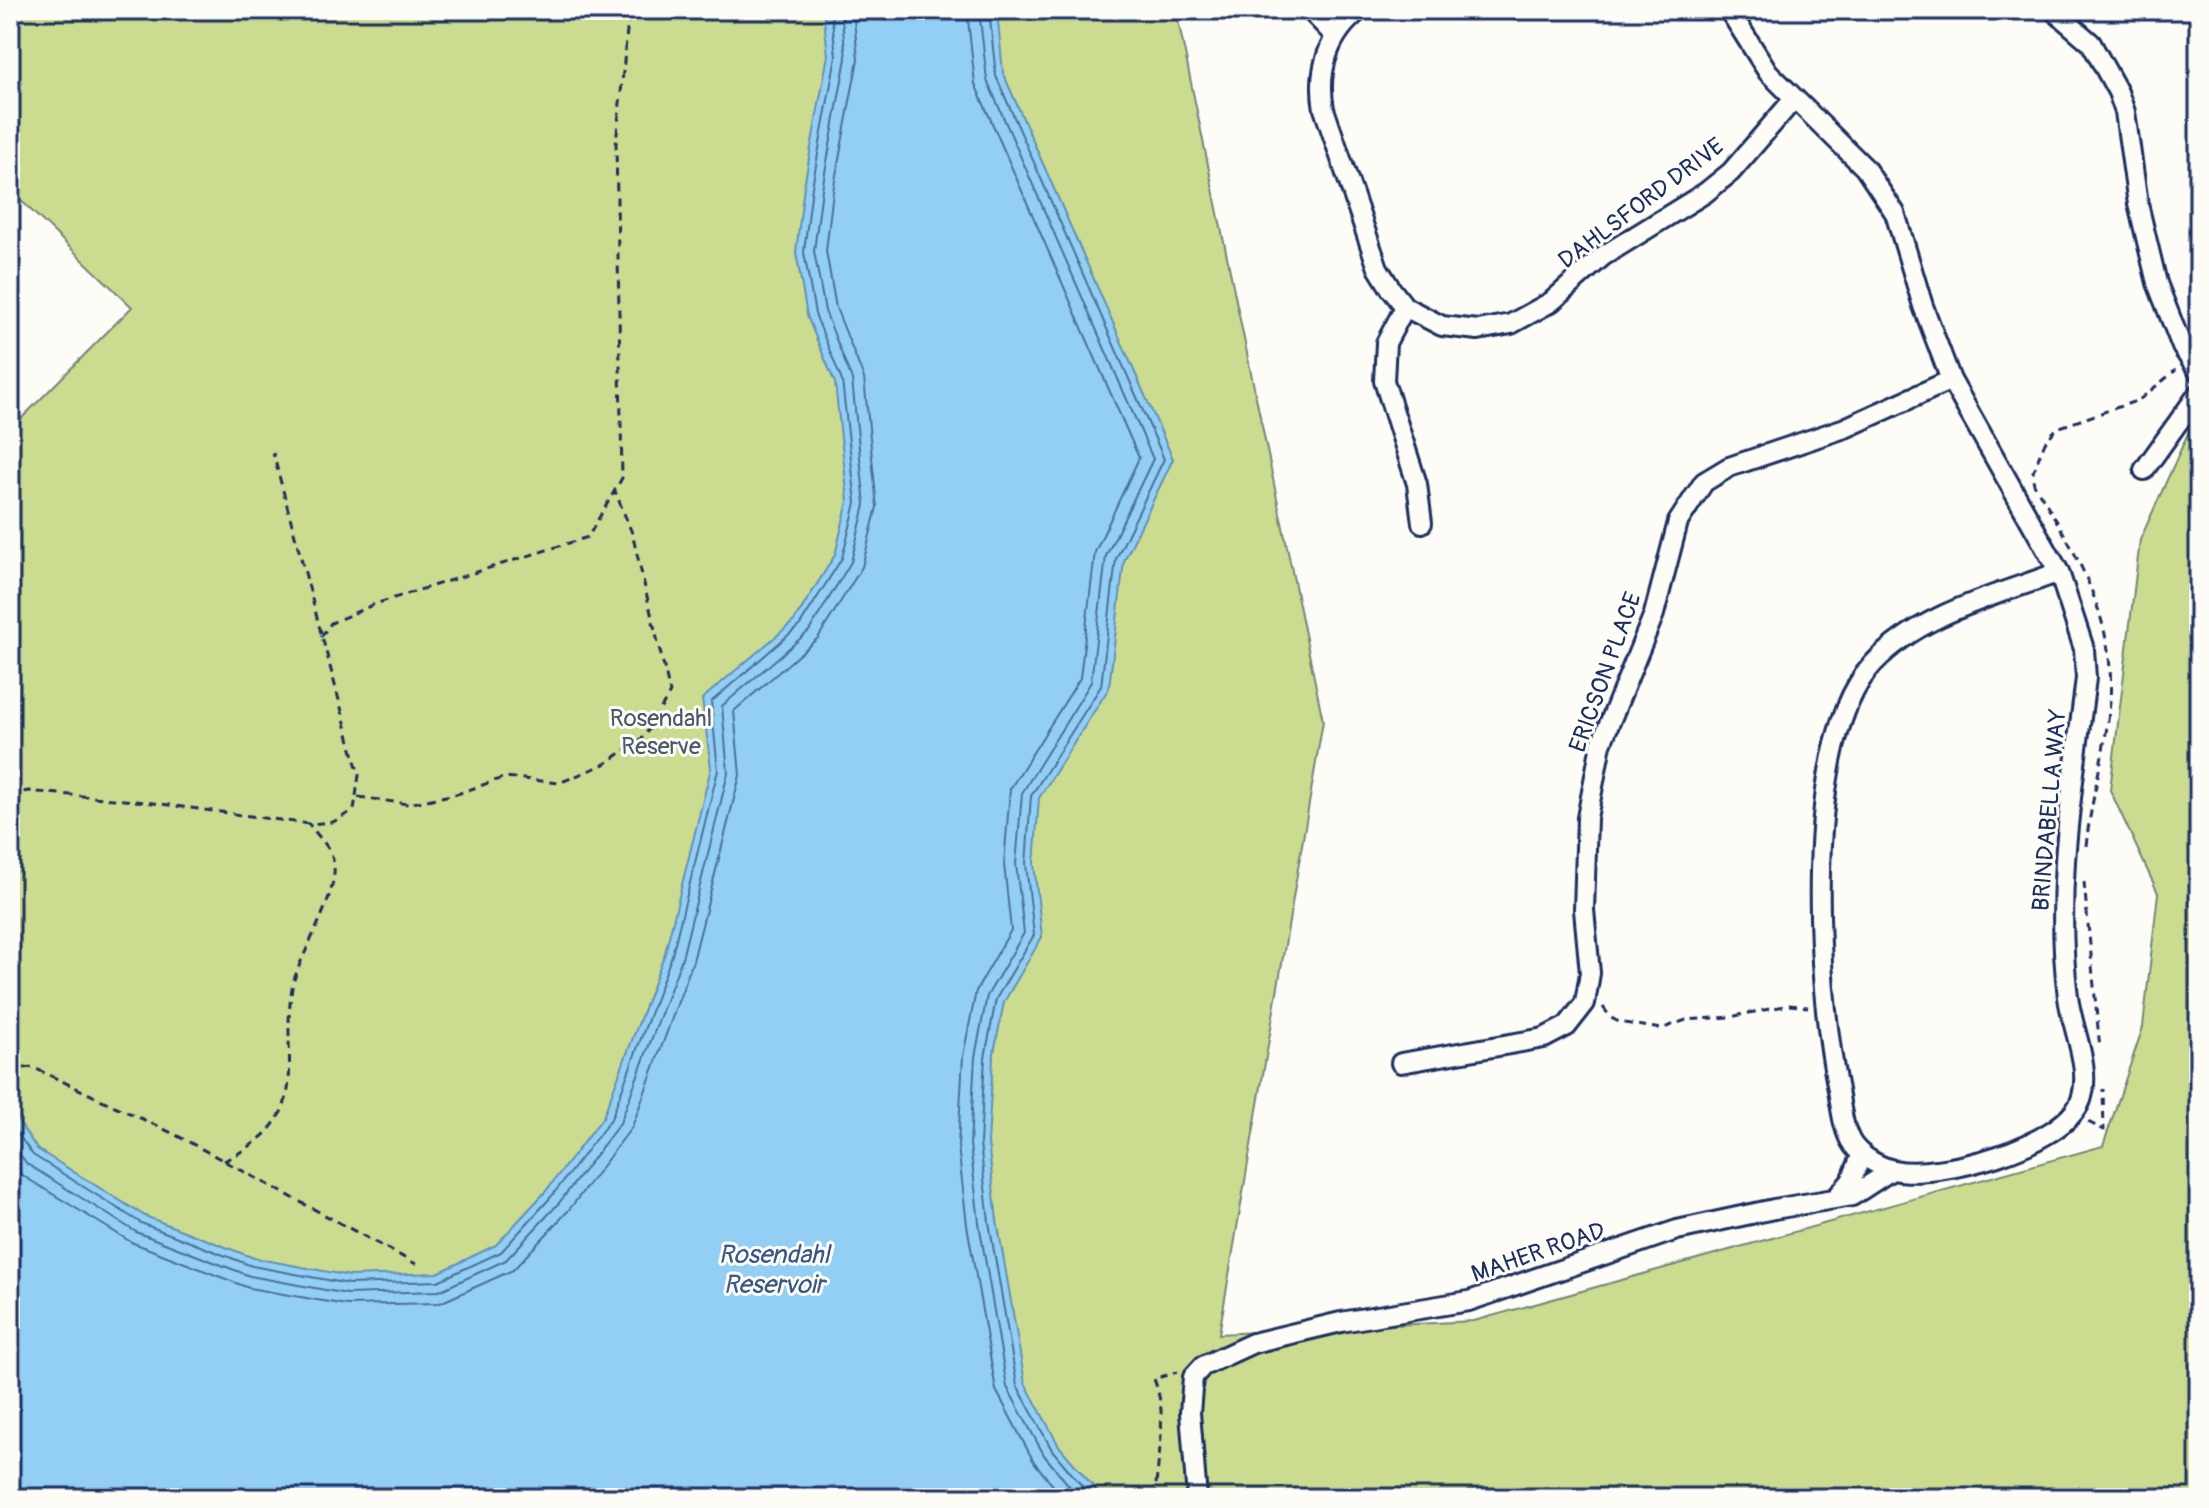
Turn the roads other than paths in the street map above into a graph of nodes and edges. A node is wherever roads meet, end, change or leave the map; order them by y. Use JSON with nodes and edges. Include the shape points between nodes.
{"nodes":[{"id":1,"x":1310,"y":10,"type":"edge"},
{"id":2,"x":1360,"y":10,"type":"edge"},
{"id":3,"x":1729,"y":10,"type":"edge"},
{"id":4,"x":2053,"y":10,"type":"edge"},
{"id":5,"x":1334,"y":35,"type":"junction"},
{"id":6,"x":1793,"y":100,"type":"junction"},
{"id":7,"x":1405,"y":307,"type":"junction"},
{"id":8,"x":2199,"y":372,"type":"edge"},
{"id":9,"x":1951,"y":380,"type":"junction"},
{"id":10,"x":2199,"y":393,"type":"edge"},
{"id":11,"x":2144,"y":470,"type":"dead end"},
{"id":12,"x":1422,"y":523,"type":"dead end"},
{"id":13,"x":2059,"y":572,"type":"junction"},
{"id":14,"x":1401,"y":1063,"type":"dead end"},
{"id":15,"x":1862,"y":1154,"type":"junction"},
{"id":16,"x":1892,"y":1170,"type":"junction"},
{"id":17,"x":1836,"y":1198,"type":"junction"},
{"id":18,"x":1197,"y":1498,"type":"edge"}],
"edges":[{"from":1,"to":5,"type":"street"},
{"from":2,"to":5,"type":"street","name":"DAHLSFORD DRIVE"},
{"from":3,"to":6,"type":"street","name":"BRINDABELLA WAY","via":[[1747,43]]},
{"from":4,"to":8,"type":"street","via":[[2091,43],[2118,92],[2157,283],[2182,347]]},
{"from":5,"to":7,"type":"street","name":"DAHLSFORD DRIVE","via":[[1320,88],[1324,109],[1378,268]]},
{"from":6,"to":7,"type":"street","name":"DAHLSFORD DRIVE","via":[[1731,172],[1603,256],[1533,314],[1495,328],[1461,329],[1442,326]]},
{"from":6,"to":9,"type":"street","name":"BRINDABELLA WAY","via":[[1865,168],[1895,213]]},
{"from":7,"to":12,"type":"street","via":[[1386,343],[1384,381],[1417,484]]},
{"from":9,"to":13,"type":"street","name":"BRINDABELLA WAY"},
{"from":9,"to":14,"type":"street","name":"ERICSON PLACE","via":[[1823,436],[1729,467],[1704,482],[1672,539],[1654,614],[1613,708],[1592,785],[1584,865],[1590,973],[1578,1015],[1544,1038]]},
{"from":10,"to":11,"type":"street"},
{"from":13,"to":15,"type":"street","via":[[1915,629],[1892,645],[1858,684],[1839,733],[1826,801],[1819,921],[1824,1006],[1845,1127]]},
{"from":13,"to":16,"type":"street","name":"BRINDABELLA WAY","via":[[2084,649],[2086,678],[2061,883],[2062,952],[2083,1069],[2080,1101],[2057,1129],[2018,1148],[1939,1169]]},
{"from":15,"to":16,"type":"street","name":"BRINDABELLA WAY"},
{"from":15,"to":17,"type":"street","via":[[1851,1181]]},
{"from":16,"to":17,"type":"street","name":"MAHER ROAD","via":[[1862,1193]]},
{"from":17,"to":18,"type":"street","name":"MAHER ROAD","via":[[1677,1230],[1469,1301],[1253,1343],[1198,1371],[1190,1388]]}]}
